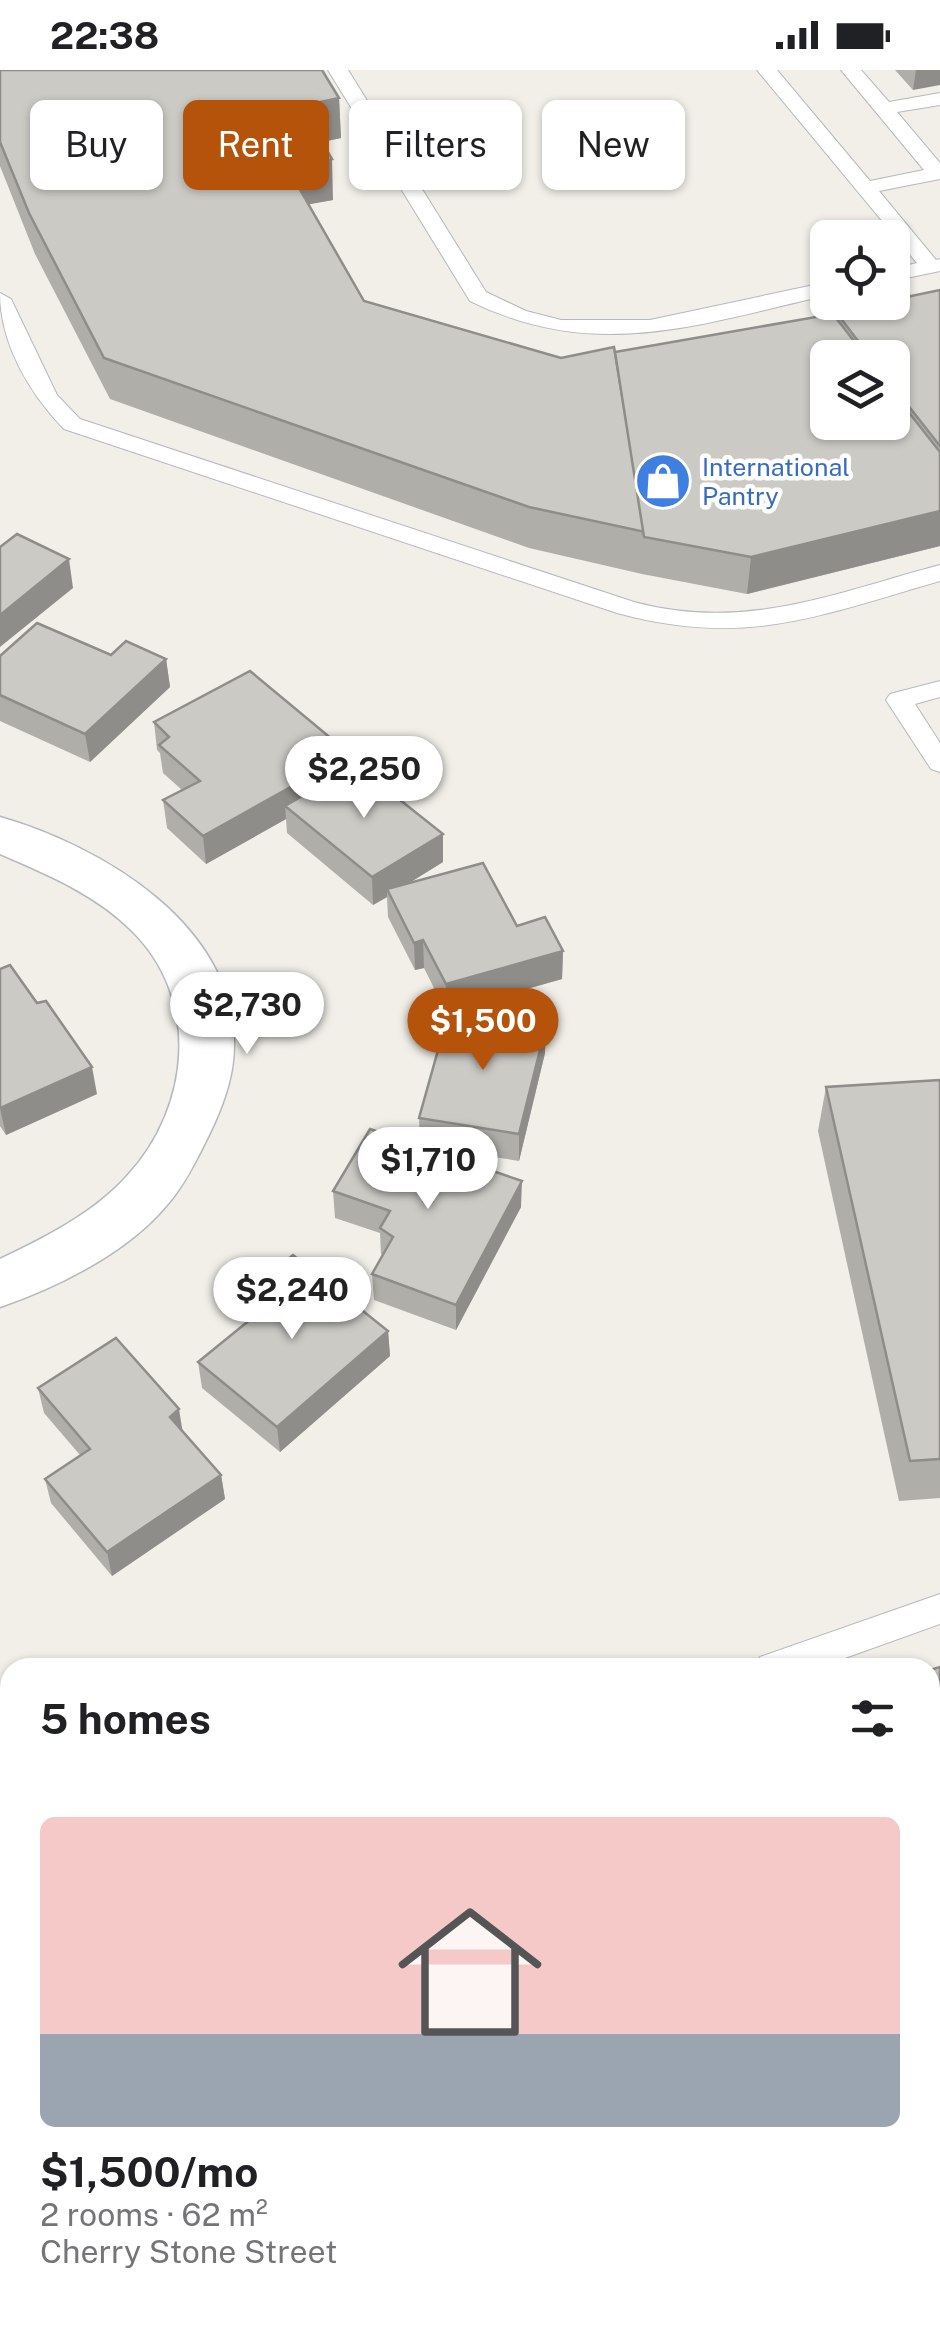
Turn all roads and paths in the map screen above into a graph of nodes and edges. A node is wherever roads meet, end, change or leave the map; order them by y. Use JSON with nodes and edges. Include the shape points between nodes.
{"nodes":[{"id":1,"x":338,"y":70,"type":"edge"},
{"id":2,"x":799,"y":70,"type":"edge"},
{"id":3,"x":850,"y":70,"type":"edge"},
{"id":4,"x":769,"y":72,"type":"edge"},
{"id":5,"x":940,"y":99,"type":"edge"},
{"id":6,"x":884,"y":109,"type":"junction"},
{"id":7,"x":939,"y":173,"type":"edge"},
{"id":8,"x":864,"y":188,"type":"junction"},
{"id":9,"x":935,"y":265,"type":"edge"},
{"id":10,"x":910,"y":271,"type":"edge"},
{"id":11,"x":810,"y":292,"type":"edge"},
{"id":12,"x":0,"y":299,"type":"edge"},
{"id":13,"x":940,"y":574,"type":"edge"},
{"id":14,"x":940,"y":689,"type":"edge"},
{"id":15,"x":940,"y":763,"type":"edge"},
{"id":16,"x":0,"y":834,"type":"edge"},
{"id":17,"x":0,"y":1284,"type":"edge"},
{"id":18,"x":940,"y":1609,"type":"edge"},
{"id":19,"x":800,"y":1658,"type":"edge"}],
"edges":[{"from":1,"to":11,"type":"lane","via":[[478,296],[506,314],[586,329],[634,328]]},
{"from":2,"to":4,"type":"lane"},
{"from":3,"to":6,"type":"lane"},
{"from":4,"to":8,"type":"lane"},
{"from":5,"to":6,"type":"lane"},
{"from":6,"to":7,"type":"lane"},
{"from":7,"to":8,"type":"lane"},
{"from":8,"to":9,"type":"lane"},
{"from":9,"to":10,"type":"lane"},
{"from":12,"to":13,"type":"lane","via":[[46,398],[72,424],[355,522],[635,608],[695,622],[747,620]]},
{"from":14,"to":15,"type":"lane","via":[[898,700]]},
{"from":16,"to":17,"type":"street","via":[[109,885],[148,916],[194,983],[208,1030],[205,1071],[182,1136],[147,1192],[21,1277]]},
{"from":18,"to":19,"type":"lane"}]}
